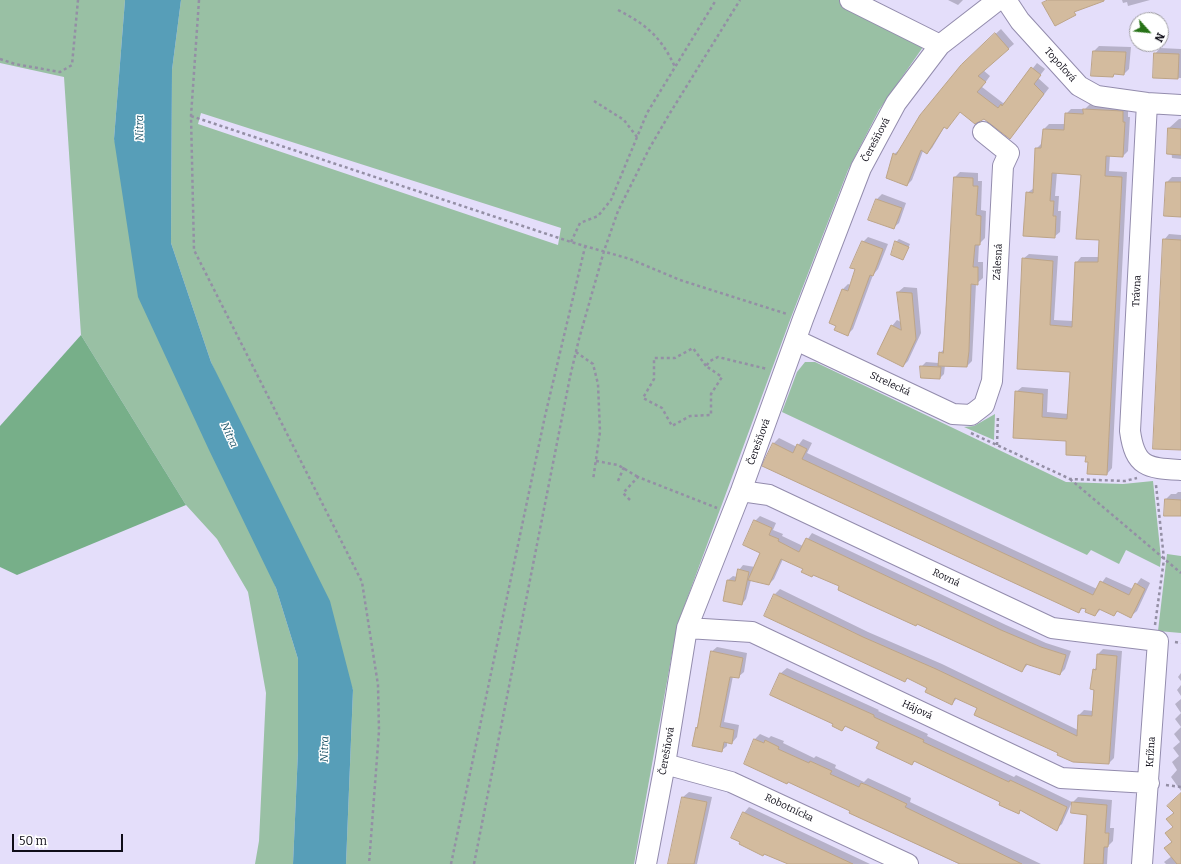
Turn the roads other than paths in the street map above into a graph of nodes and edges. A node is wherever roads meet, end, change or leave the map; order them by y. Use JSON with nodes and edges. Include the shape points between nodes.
{"nodes":[{"id":1,"x":850,"y":0,"type":"edge"},
{"id":2,"x":998,"y":0,"type":"edge"},
{"id":3,"x":1006,"y":0,"type":"edge"},
{"id":4,"x":940,"y":45,"type":"junction"},
{"id":5,"x":1147,"y":103,"type":"junction"},
{"id":6,"x":1181,"y":105,"type":"edge"},
{"id":7,"x":983,"y":132,"type":"dead end"},
{"id":8,"x":796,"y":340,"type":"junction"},
{"id":9,"x":991,"y":409,"type":"joint"},
{"id":10,"x":1181,"y":470,"type":"edge"},
{"id":11,"x":741,"y":491,"type":"junction"},
{"id":12,"x":687,"y":628,"type":"junction"},
{"id":13,"x":1158,"y":640,"type":"joint"},
{"id":14,"x":666,"y":764,"type":"junction"},
{"id":15,"x":1149,"y":783,"type":"junction"},
{"id":16,"x":646,"y":864,"type":"edge"},
{"id":17,"x":908,"y":864,"type":"edge"},
{"id":18,"x":1142,"y":864,"type":"edge"}],
"edges":[{"from":1,"to":4,"type":"street"},
{"from":2,"to":4,"type":"street","name":"Čerešňová"},
{"from":3,"to":5,"type":"street","name":"Topoľová","via":[[1020,21],[1079,86],[1097,96]]},
{"from":4,"to":8,"type":"street","name":"Čerešňová","via":[[896,103],[861,168]]},
{"from":5,"to":6,"type":"street","name":"Topoľová"},
{"from":5,"to":10,"type":"street","name":"Trávna","via":[[1130,431],[1132,449],[1150,475]]},
{"from":7,"to":9,"type":"street","name":"Zálesná","via":[[1009,153],[1003,166]]},
{"from":8,"to":9,"type":"street","name":"Strelecká","via":[[953,414],[971,415]]},
{"from":8,"to":11,"type":"street","name":"Čerešňová"},
{"from":11,"to":12,"type":"street","name":"Čerešňová"},
{"from":11,"to":13,"type":"street","name":"Rovná","via":[[769,495],[1052,628]]},
{"from":12,"to":14,"type":"street","name":"Čerešňová"},
{"from":12,"to":15,"type":"street","name":"Hájová","via":[[752,632],[1061,778]]},
{"from":13,"to":15,"type":"street","name":"Krížna"},
{"from":14,"to":16,"type":"street","name":"Čerešňová"},
{"from":14,"to":17,"type":"street","name":"Robotnícka","via":[[731,782]]},
{"from":15,"to":18,"type":"street","name":"Krížna"}]}
